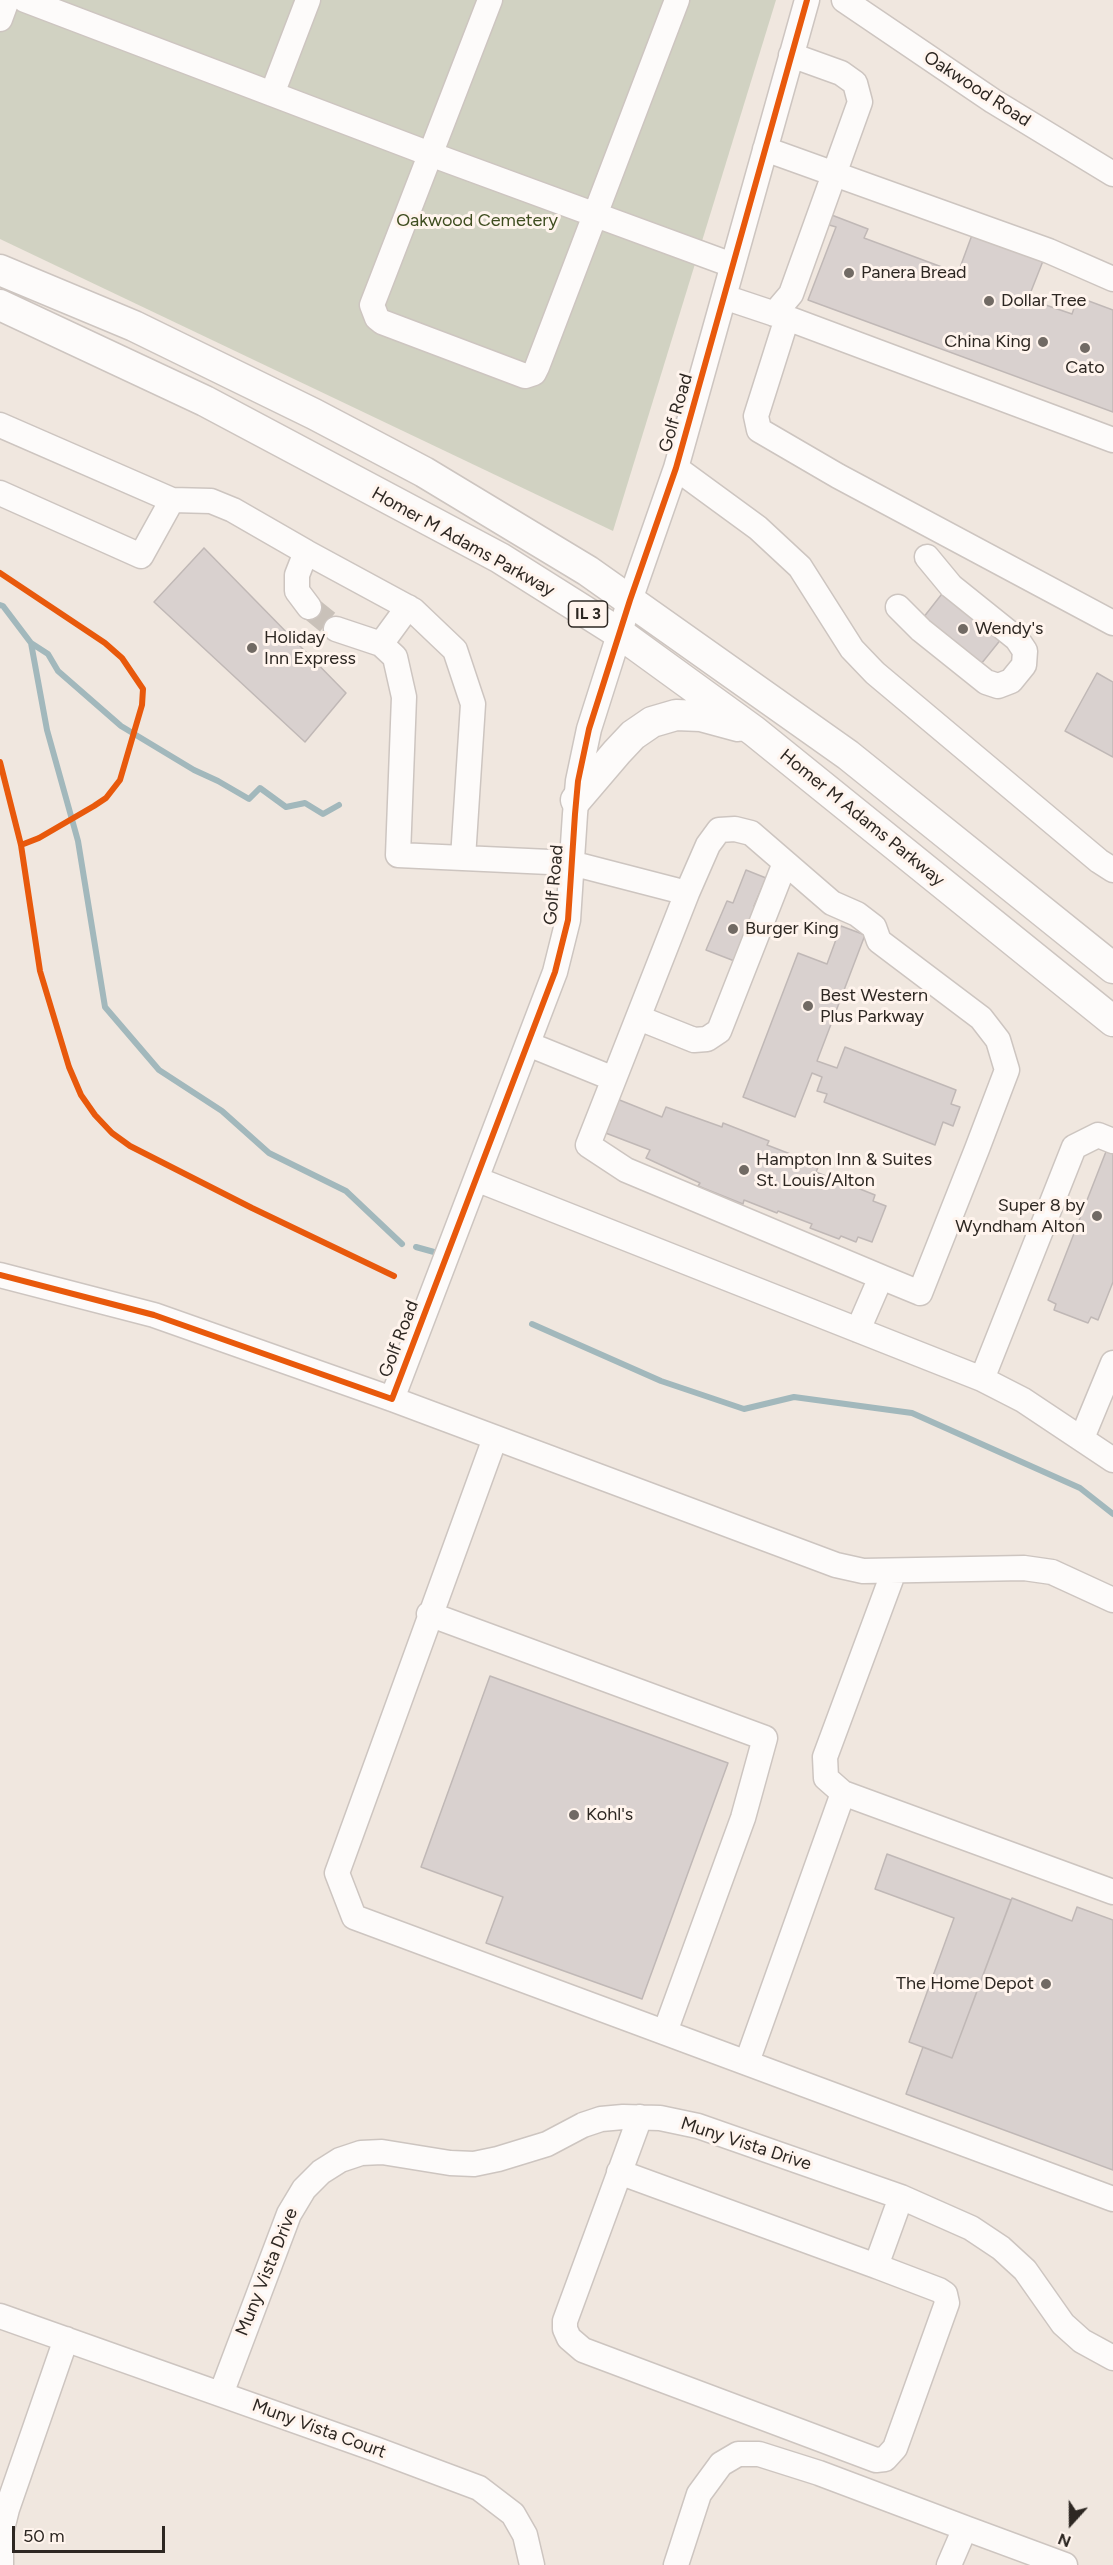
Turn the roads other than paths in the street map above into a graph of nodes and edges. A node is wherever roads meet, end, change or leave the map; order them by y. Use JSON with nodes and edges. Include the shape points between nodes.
{"nodes":[{"id":1,"x":7,"y":0,"type":"edge"},
{"id":2,"x":25,"y":0,"type":"edge"},
{"id":3,"x":308,"y":0,"type":"edge"},
{"id":4,"x":490,"y":0,"type":"edge"},
{"id":5,"x":677,"y":0,"type":"edge"},
{"id":6,"x":807,"y":0,"type":"edge"},
{"id":7,"x":843,"y":0,"type":"edge"},
{"id":8,"x":0,"y":19,"type":"edge"},
{"id":9,"x":791,"y":56,"type":"junction"},
{"id":10,"x":272,"y":94,"type":"junction"},
{"id":11,"x":765,"y":149,"type":"junction"},
{"id":12,"x":430,"y":154,"type":"junction"},
{"id":13,"x":834,"y":173,"type":"junction"},
{"id":14,"x":1113,"y":174,"type":"edge"},
{"id":15,"x":595,"y":214,"type":"junction"},
{"id":16,"x":732,"y":265,"type":"junction"},
{"id":17,"x":0,"y":270,"type":"edge"},
{"id":18,"x":1113,"y":279,"type":"edge"},
{"id":19,"x":724,"y":297,"type":"junction"},
{"id":20,"x":0,"y":305,"type":"edge"},
{"id":21,"x":781,"y":316,"type":"junction"},
{"id":22,"x":0,"y":425,"type":"edge"},
{"id":23,"x":1113,"y":440,"type":"edge"},
{"id":24,"x":676,"y":468,"type":"junction"},
{"id":25,"x":0,"y":493,"type":"edge"},
{"id":26,"x":172,"y":500,"type":"junction"},
{"id":27,"x":306,"y":552,"type":"junction"},
{"id":28,"x":927,"y":556,"type":"dead end"},
{"id":29,"x":630,"y":600,"type":"junction"},
{"id":30,"x":309,"y":607,"type":"tunnel mouth"},
{"id":31,"x":408,"y":607,"type":"junction"},
{"id":32,"x":898,"y":607,"type":"dead end"},
{"id":33,"x":1113,"y":622,"type":"edge"},
{"id":34,"x":336,"y":629,"type":"tunnel mouth"},
{"id":35,"x":619,"y":633,"type":"junction"},
{"id":36,"x":381,"y":644,"type":"junction"},
{"id":37,"x":754,"y":731,"type":"junction"},
{"id":38,"x":576,"y":800,"type":"junction"},
{"id":39,"x":463,"y":858,"type":"junction"},
{"id":40,"x":571,"y":862,"type":"junction"},
{"id":41,"x":785,"y":863,"type":"junction"},
{"id":42,"x":1113,"y":870,"type":"edge"},
{"id":43,"x":687,"y":893,"type":"junction"},
{"id":44,"x":1113,"y":968,"type":"edge"},
{"id":45,"x":639,"y":1017,"type":"junction"},
{"id":46,"x":1113,"y":1021,"type":"edge"},
{"id":47,"x":528,"y":1044,"type":"junction"},
{"id":48,"x":614,"y":1079,"type":"junction"},
{"id":49,"x":1113,"y":1141,"type":"edge"},
{"id":50,"x":476,"y":1179,"type":"junction"},
{"id":51,"x":0,"y":1275,"type":"edge"},
{"id":52,"x":880,"y":1277,"type":"junction"},
{"id":53,"x":858,"y":1330,"type":"junction"},
{"id":54,"x":1113,"y":1363,"type":"edge"},
{"id":55,"x":982,"y":1379,"type":"junction"},
{"id":56,"x":392,"y":1399,"type":"junction"},
{"id":57,"x":495,"y":1438,"type":"junction"},
{"id":58,"x":1082,"y":1438,"type":"junction"},
{"id":59,"x":1112,"y":1457,"type":"edge"},
{"id":60,"x":894,"y":1571,"type":"junction"},
{"id":61,"x":1113,"y":1600,"type":"edge"},
{"id":62,"x":429,"y":1614,"type":"junction"},
{"id":63,"x":843,"y":1793,"type":"junction"},
{"id":64,"x":1113,"y":1892,"type":"edge"},
{"id":65,"x":665,"y":2032,"type":"junction"},
{"id":66,"x":747,"y":2062,"type":"junction"},
{"id":67,"x":640,"y":2117,"type":"junction"},
{"id":68,"x":620,"y":2172,"type":"junction"},
{"id":69,"x":901,"y":2198,"type":"junction"},
{"id":70,"x":1113,"y":2199,"type":"edge"},
{"id":71,"x":876,"y":2266,"type":"junction"},
{"id":72,"x":0,"y":2316,"type":"edge"},
{"id":73,"x":66,"y":2339,"type":"junction"},
{"id":74,"x":1113,"y":2358,"type":"edge"},
{"id":75,"x":220,"y":2394,"type":"junction"},
{"id":76,"x":965,"y":2528,"type":"junction"},
{"id":77,"x":1,"y":2565,"type":"edge"},
{"id":78,"x":532,"y":2565,"type":"edge"},
{"id":79,"x":676,"y":2565,"type":"edge"},
{"id":80,"x":949,"y":2565,"type":"edge"},
{"id":81,"x":1065,"y":2565,"type":"edge"}],
"edges":[{"from":1,"to":8,"type":"street"},
{"from":2,"to":10,"type":"street"},
{"from":3,"to":10,"type":"street"},
{"from":4,"to":12,"type":"street"},
{"from":5,"to":15,"type":"street"},
{"from":6,"to":9,"type":"street","name":"Golf Road"},
{"from":7,"to":14,"type":"street","name":"Oakwood Road"},
{"from":9,"to":11,"type":"street","name":"Golf Road"},
{"from":9,"to":13,"type":"street","via":[[841,73],[855,82],[860,102]]},
{"from":10,"to":12,"type":"street"},
{"from":11,"to":13,"type":"street"},
{"from":11,"to":16,"type":"street","name":"Golf Road"},
{"from":12,"to":15,"type":"street"},
{"from":12,"to":15,"type":"street","via":[[374,296],[373,311],[382,322],[525,376],[537,367]]},
{"from":13,"to":18,"type":"street","via":[[1049,251]]},
{"from":13,"to":21,"type":"street"},
{"from":15,"to":16,"type":"street"},
{"from":16,"to":19,"type":"street","name":"Golf Road"},
{"from":17,"to":29,"type":"main road","name":"Homer M Adams Parkway","number":"IL 3","via":[[134,326],[314,414],[424,472]]},
{"from":19,"to":21,"type":"street"},
{"from":19,"to":24,"type":"street","name":"Golf Road"},
{"from":20,"to":35,"type":"main road","name":"Homer M Adams Parkway","number":"IL 3","via":[[215,407],[500,558]]},
{"from":21,"to":23,"type":"street"},
{"from":21,"to":33,"type":"street","via":[[756,416],[759,430]]},
{"from":22,"to":26,"type":"street"},
{"from":24,"to":29,"type":"street","name":"Golf Road"},
{"from":24,"to":42,"type":"street","via":[[758,528],[800,567],[852,649],[875,673]]},
{"from":25,"to":26,"type":"street","via":[[141,556]]},
{"from":26,"to":27,"type":"street","via":[[211,501]]},
{"from":27,"to":30,"type":"street","via":[[297,575],[297,591]]},
{"from":27,"to":31,"type":"street"},
{"from":28,"to":32,"type":"street","via":[[951,586],[1017,639],[1025,651],[1024,665],[1011,681],[998,686],[986,682]]},
{"from":29,"to":35,"type":"street","name":"Golf Road"},
{"from":29,"to":44,"type":"main road","name":"Homer M Adams Parkway","number":"IL 3","via":[[848,754]]},
{"from":31,"to":36,"type":"street"},
{"from":31,"to":39,"type":"street","via":[[455,650],[473,704]]},
{"from":34,"to":36,"type":"street"},
{"from":35,"to":37,"type":"main road","name":"Homer M Adams Parkway","number":"IL 3"},
{"from":35,"to":38,"type":"street","name":"Golf Road","via":[[589,729]]},
{"from":36,"to":39,"type":"street","via":[[395,657],[404,697],[398,855]]},
{"from":37,"to":38,"type":"main road","via":[[701,716],[676,715],[652,722],[633,735]]},
{"from":37,"to":46,"type":"main road","name":"Homer M Adams Parkway","number":"IL 3"},
{"from":38,"to":40,"type":"street","name":"Golf Road"},
{"from":39,"to":40,"type":"street"},
{"from":40,"to":43,"type":"street"},
{"from":40,"to":47,"type":"street","name":"Golf Road","via":[[568,920],[555,972]]},
{"from":41,"to":43,"type":"street","via":[[751,833],[719,830],[708,845]]},
{"from":41,"to":45,"type":"street","via":[[718,1030],[707,1039],[694,1040]]},
{"from":41,"to":52,"type":"street","via":[[832,903],[874,927],[879,941],[981,1018],[998,1040],[1007,1070],[920,1293]]},
{"from":43,"to":45,"type":"street"},
{"from":45,"to":48,"type":"street"},
{"from":47,"to":48,"type":"street"},
{"from":47,"to":50,"type":"street","name":"Golf Road"},
{"from":48,"to":52,"type":"street","via":[[588,1145],[626,1170]]},
{"from":49,"to":55,"type":"street","via":[[1098,1135],[1074,1147]]},
{"from":50,"to":53,"type":"street"},
{"from":50,"to":56,"type":"street","name":"Golf Road"},
{"from":51,"to":56,"type":"street","name":"Golf Road","via":[[154,1315]]},
{"from":52,"to":53,"type":"street"},
{"from":53,"to":55,"type":"street"},
{"from":54,"to":58,"type":"street"},
{"from":55,"to":58,"type":"street"},
{"from":56,"to":57,"type":"street"},
{"from":57,"to":60,"type":"street","via":[[836,1565],[863,1571]]},
{"from":57,"to":62,"type":"street"},
{"from":58,"to":59,"type":"street"},
{"from":60,"to":61,"type":"street","via":[[1024,1568],[1052,1572]]},
{"from":60,"to":63,"type":"street","via":[[825,1757],[826,1778]]},
{"from":62,"to":65,"type":"street","via":[[337,1873],[354,1917]]},
{"from":62,"to":65,"type":"street","via":[[765,1738],[743,1818]]},
{"from":63,"to":64,"type":"street"},
{"from":63,"to":66,"type":"street"},
{"from":65,"to":66,"type":"street"},
{"from":66,"to":70,"type":"street"},
{"from":67,"to":68,"type":"street"},
{"from":67,"to":69,"type":"street","name":"Muny Vista Drive","via":[[698,2126]]},
{"from":67,"to":75,"type":"street","name":"Muny Vista Drive","via":[[601,2119],[547,2144],[474,2164],[382,2152],[340,2160],[321,2172],[304,2189],[289,2214]]},
{"from":68,"to":71,"type":"street"},
{"from":68,"to":71,"type":"street","via":[[565,2321],[568,2338],[584,2350],[876,2460],[885,2459],[895,2448],[947,2303],[945,2294],[939,2290]]},
{"from":69,"to":71,"type":"street"},
{"from":69,"to":74,"type":"street","name":"Muny Vista Drive","via":[[971,2228],[1001,2248],[1025,2270],[1063,2324],[1082,2341]]},
{"from":72,"to":73,"type":"street","name":"Muny Vista Court"},
{"from":73,"to":75,"type":"street","name":"Muny Vista Court"},
{"from":73,"to":77,"type":"street","via":[[7,2509],[1,2533]]},
{"from":75,"to":78,"type":"street","name":"Muny Vista Court","via":[[479,2488],[513,2514],[525,2535]]},
{"from":76,"to":79,"type":"street","via":[[819,2473],[759,2454],[738,2454],[721,2464],[699,2494]]},
{"from":76,"to":80,"type":"street"},
{"from":76,"to":81,"type":"street"}]}
